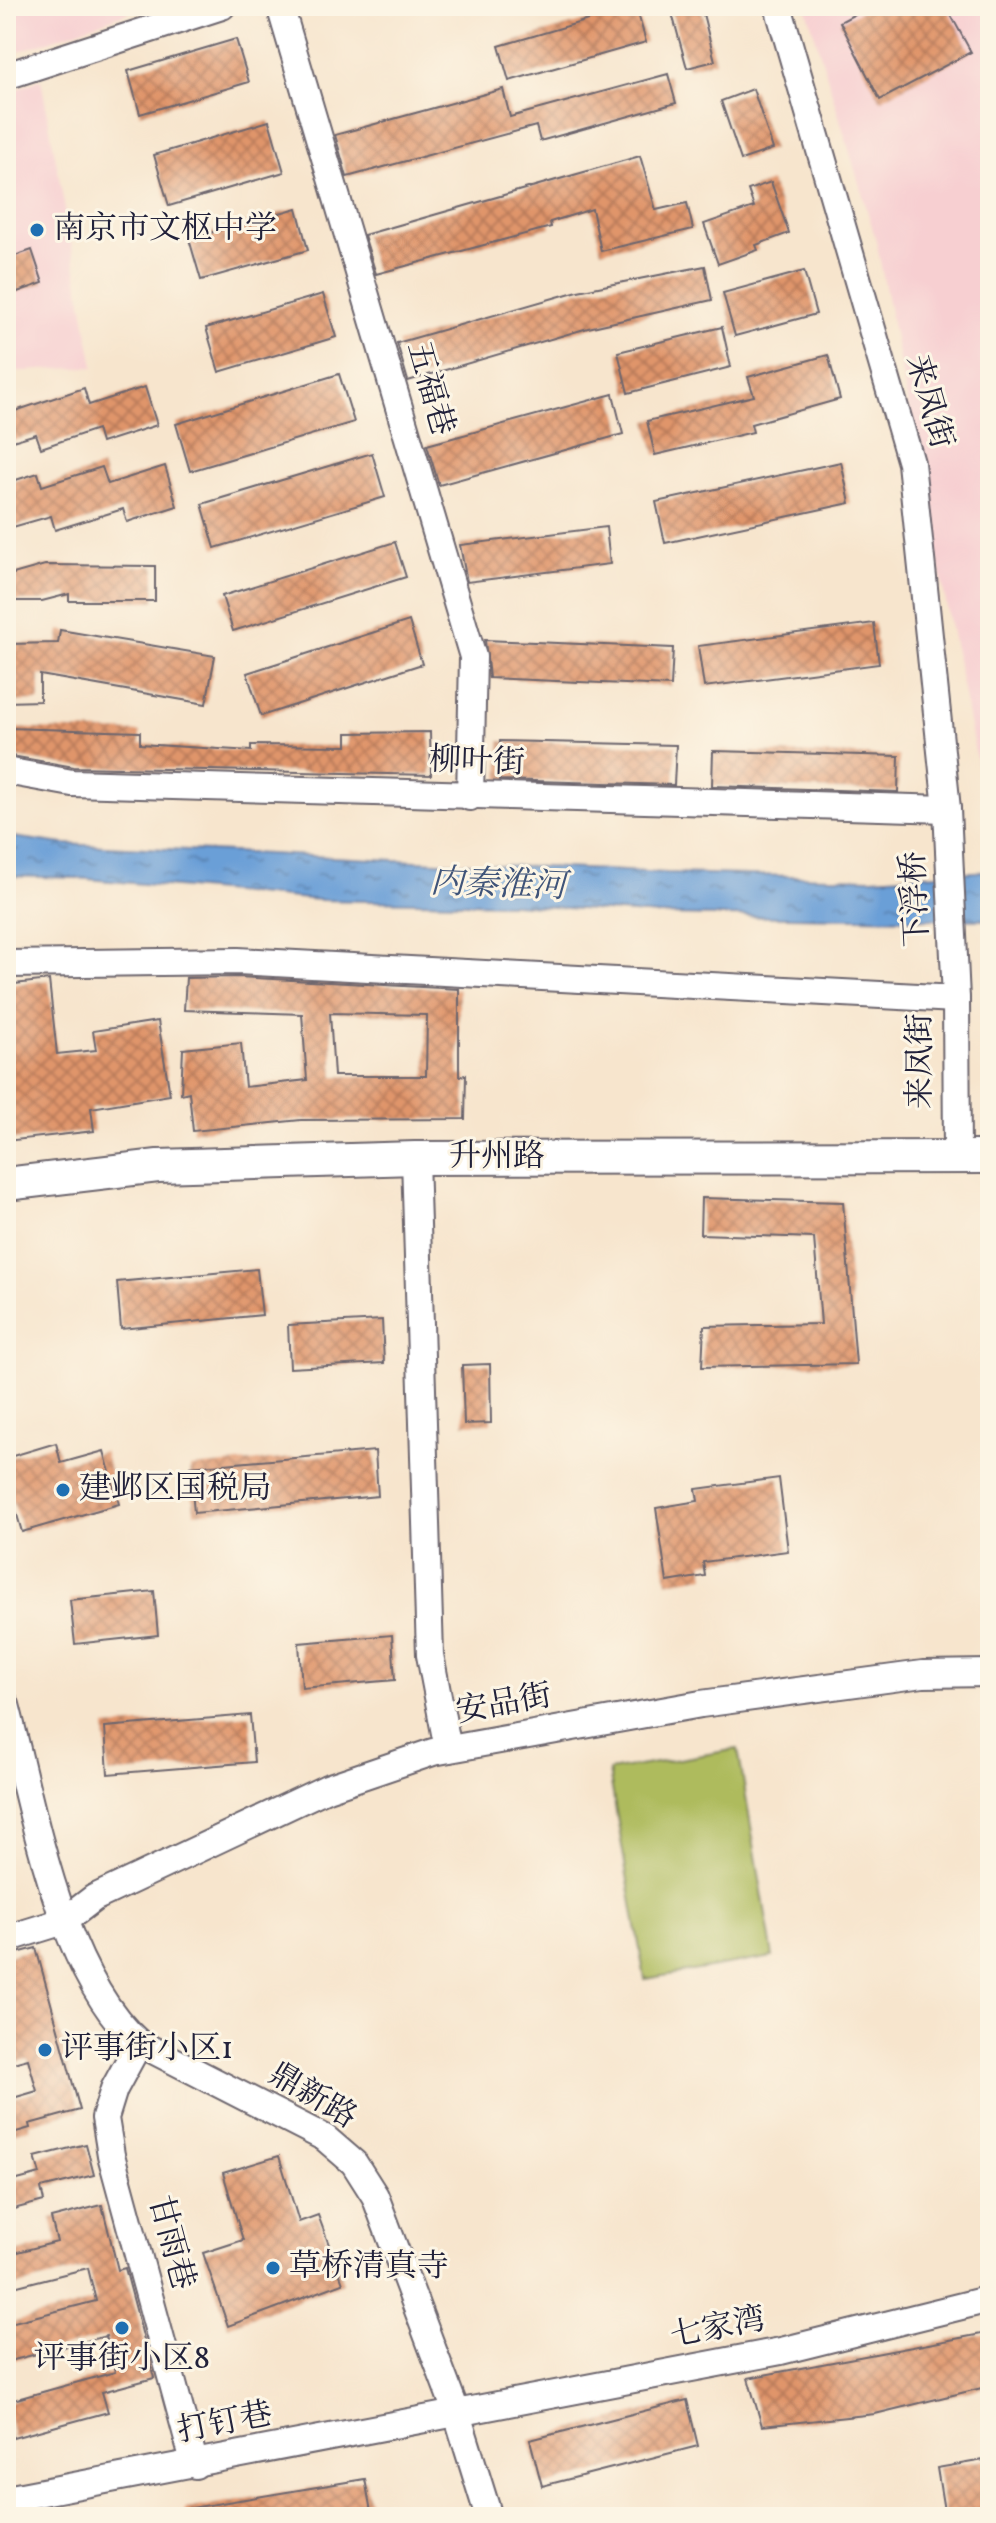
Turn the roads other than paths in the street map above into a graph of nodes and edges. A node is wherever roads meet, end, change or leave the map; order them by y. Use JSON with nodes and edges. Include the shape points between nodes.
{"nodes":[{"id":1,"x":222,"y":6,"type":"edge"},
{"id":2,"x":280,"y":6,"type":"edge"},
{"id":3,"x":778,"y":6,"type":"edge"},
{"id":4,"x":6,"y":76,"type":"edge"},
{"id":5,"x":6,"y":771,"type":"edge"},
{"id":6,"x":470,"y":797,"type":"junction"},
{"id":7,"x":948,"y":819,"type":"junction"},
{"id":8,"x":6,"y":964,"type":"edge"},
{"id":9,"x":955,"y":966,"type":"joint"},
{"id":10,"x":956,"y":999,"type":"junction"},
{"id":11,"x":957,"y":1156,"type":"junction"},
{"id":12,"x":990,"y":1157,"type":"edge"},
{"id":13,"x":415,"y":1158,"type":"junction"},
{"id":14,"x":6,"y":1184,"type":"edge"},
{"id":15,"x":990,"y":1673,"type":"edge"},
{"id":16,"x":6,"y":1705,"type":"edge"},
{"id":17,"x":448,"y":1749,"type":"junction"},
{"id":18,"x":64,"y":1921,"type":"junction"},
{"id":19,"x":6,"y":1939,"type":"edge"},
{"id":20,"x":139,"y":2043,"type":"junction"},
{"id":21,"x":990,"y":2299,"type":"edge"},
{"id":22,"x":457,"y":2414,"type":"junction"},
{"id":23,"x":195,"y":2465,"type":"junction"},
{"id":24,"x":6,"y":2499,"type":"edge"},
{"id":25,"x":489,"y":2517,"type":"edge"}],
"edges":[{"from":1,"to":4,"type":"street"},
{"from":2,"to":6,"type":"street","name":"五福巷","via":[[473,657]]},
{"from":3,"to":7,"type":"street","name":"来凤街","via":[[911,463]]},
{"from":5,"to":6,"type":"street","name":"柳叶街","via":[[72,783]]},
{"from":6,"to":7,"type":"street","name":"柳叶街"},
{"from":7,"to":9,"type":"street","name":"下浮桥"},
{"from":8,"to":10,"type":"street","via":[[238,961]]},
{"from":9,"to":10,"type":"street","name":"来凤街"},
{"from":10,"to":11,"type":"street","name":"来凤街"},
{"from":11,"to":12,"type":"main road","name":"升州路"},
{"from":11,"to":13,"type":"main road","name":"升州路"},
{"from":13,"to":14,"type":"main road","name":"升州路","via":[[158,1166]]},
{"from":13,"to":17,"type":"street","via":[[430,1655]]},
{"from":15,"to":17,"type":"street","name":"安品街","via":[[923,1674],[701,1704]]},
{"from":16,"to":18,"type":"street","name":"鼎新路"},
{"from":17,"to":18,"type":"street","name":"安品街","via":[[327,1788],[94,1898]]},
{"from":18,"to":19,"type":"street","name":"安品街"},
{"from":18,"to":20,"type":"street","name":"鼎新路","via":[[92,1988],[116,2023]]},
{"from":20,"to":22,"type":"street","name":"鼎新路","via":[[325,2138],[354,2163],[375,2196]]},
{"from":20,"to":23,"type":"street","name":"甘雨巷","via":[[105,2118]]},
{"from":21,"to":22,"type":"street","name":"七家湾","via":[[781,2351]]},
{"from":22,"to":23,"type":"street","name":"打钉巷"},
{"from":22,"to":25,"type":"street","name":"鼎新路"},
{"from":23,"to":24,"type":"street","name":"打钉巷"}]}
